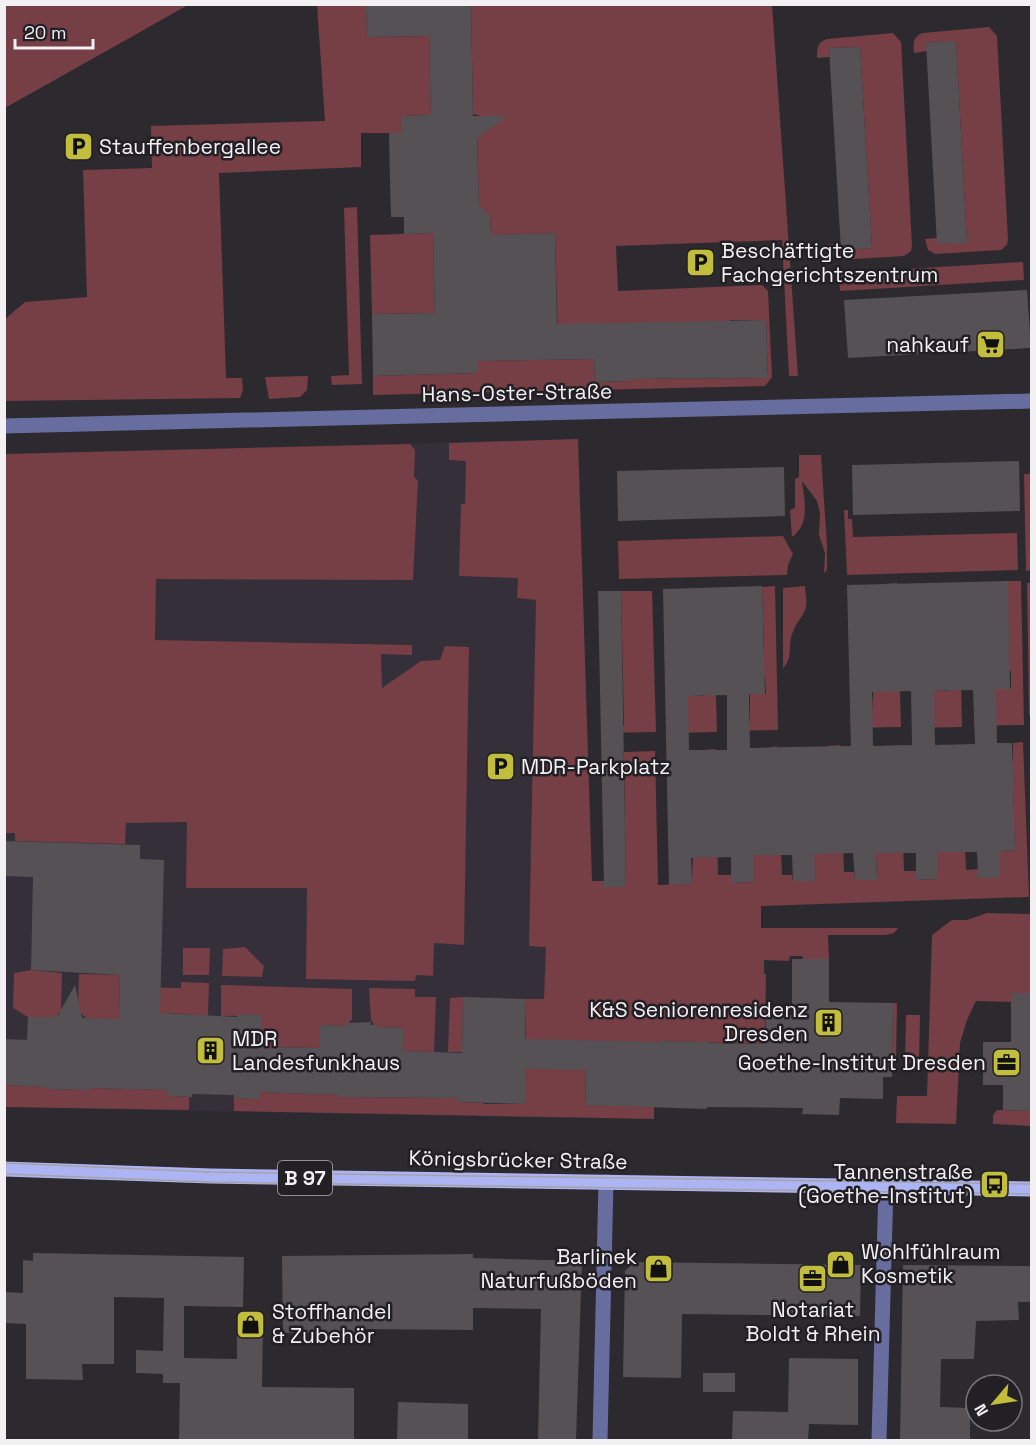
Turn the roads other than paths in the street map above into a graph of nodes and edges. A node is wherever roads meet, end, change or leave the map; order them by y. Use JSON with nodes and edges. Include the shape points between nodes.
{"nodes":[{"id":1,"x":1032,"y":400,"type":"edge"},
{"id":2,"x":4,"y":426,"type":"edge"},
{"id":3,"x":4,"y":1169,"type":"edge"},
{"id":4,"x":606,"y":1182,"type":"junction"},
{"id":5,"x":886,"y":1186,"type":"junction"},
{"id":6,"x":1032,"y":1189,"type":"edge"},
{"id":7,"x":600,"y":1440,"type":"edge"},
{"id":8,"x":879,"y":1440,"type":"edge"}],
"edges":[{"from":1,"to":2,"type":"street","name":"Hans-Oster-Straße"},
{"from":3,"to":4,"type":"main road","name":"Königsbrücker Straße","number":"B 97"},
{"from":4,"to":5,"type":"main road","name":"Königsbrücker Straße","number":"B 97"},
{"from":4,"to":7,"type":"street"},
{"from":5,"to":6,"type":"main road","name":"Königsbrücker Straße","number":"B 97"},
{"from":5,"to":8,"type":"street"}]}
